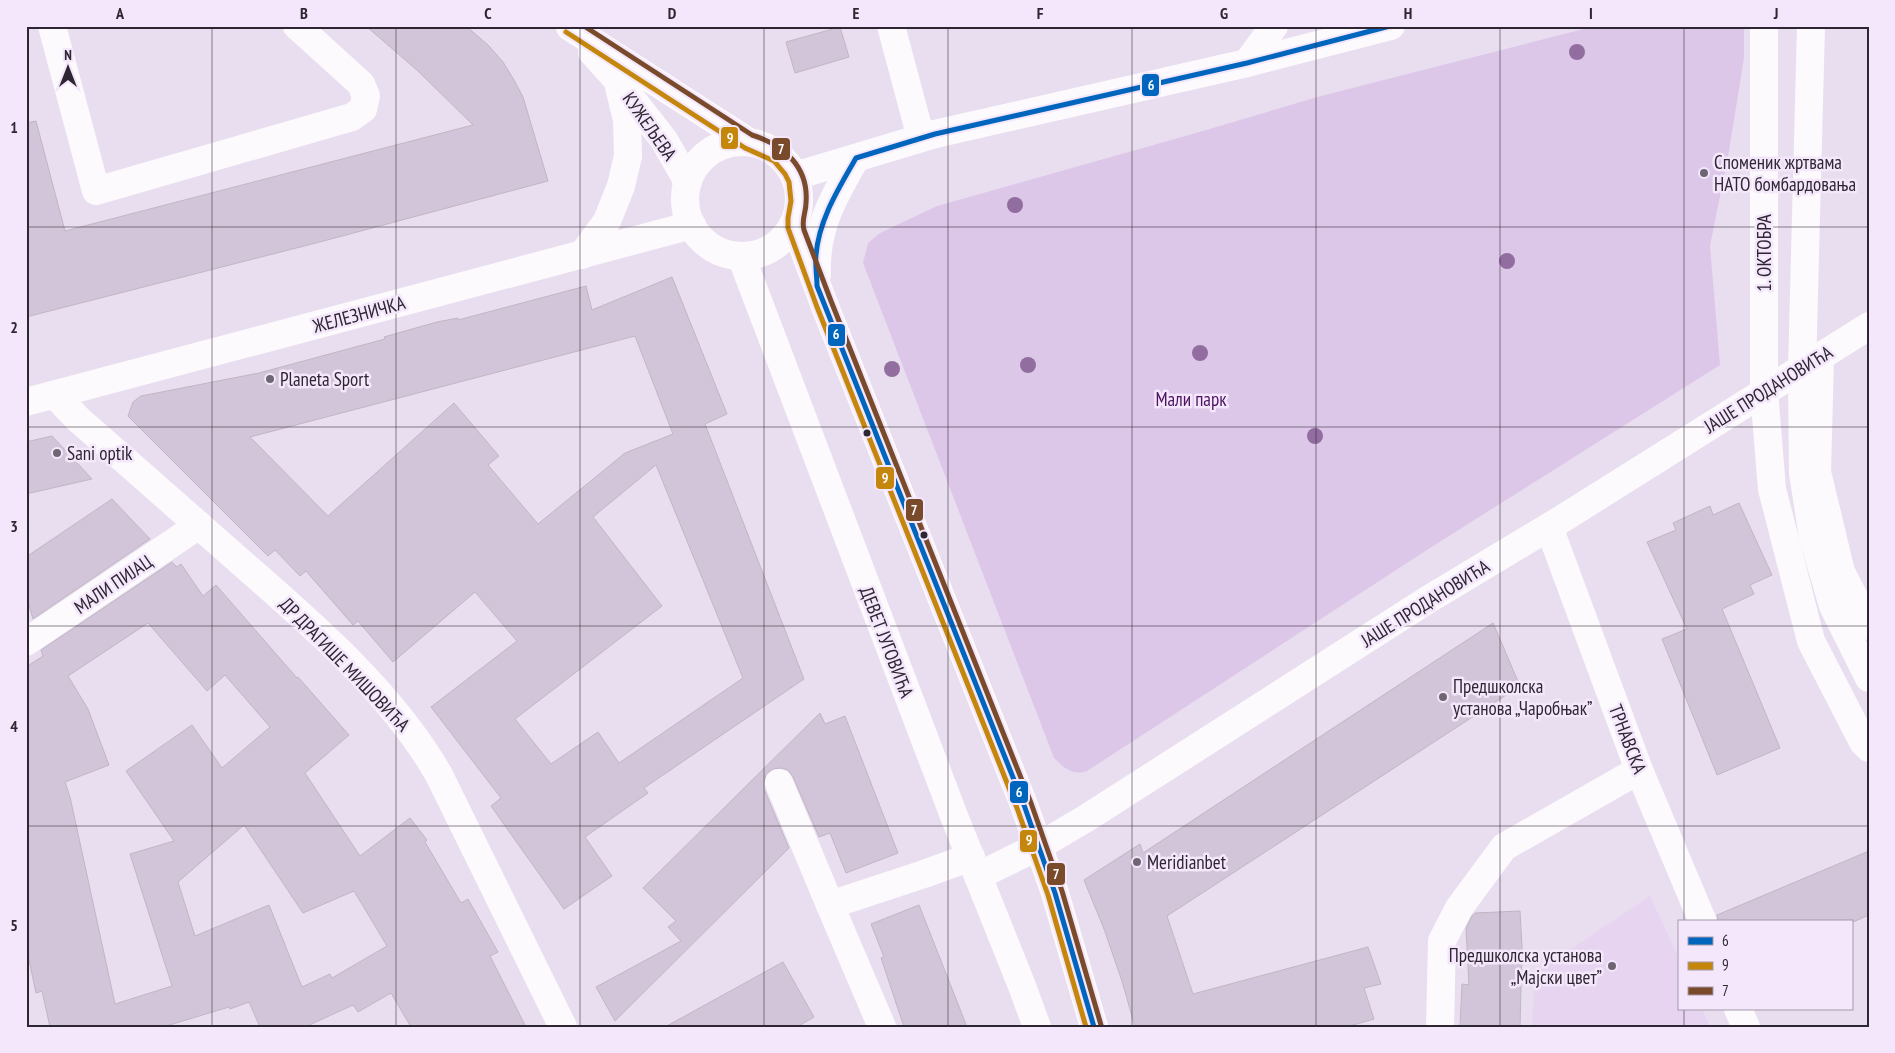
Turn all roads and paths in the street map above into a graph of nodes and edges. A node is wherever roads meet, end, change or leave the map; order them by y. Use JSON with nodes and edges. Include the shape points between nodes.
{"nodes":[{"id":1,"x":52,"y":26,"type":"edge"},
{"id":2,"x":297,"y":26,"type":"edge"},
{"id":3,"x":570,"y":26,"type":"edge"},
{"id":4,"x":891,"y":26,"type":"edge"},
{"id":5,"x":1274,"y":26,"type":"edge"},
{"id":6,"x":1390,"y":26,"type":"edge"},
{"id":7,"x":1764,"y":26,"type":"edge"},
{"id":8,"x":1811,"y":26,"type":"edge"},
{"id":9,"x":1247,"y":63,"type":"junction"},
{"id":10,"x":618,"y":81,"type":"junction"},
{"id":11,"x":921,"y":138,"type":"junction"},
{"id":12,"x":749,"y":142,"type":"junction"},
{"id":13,"x":856,"y":158,"type":"junction"},
{"id":14,"x":795,"y":176,"type":"junction"},
{"id":15,"x":688,"y":182,"type":"junction"},
{"id":16,"x":794,"y":223,"type":"junction"},
{"id":17,"x":692,"y":225,"type":"junction"},
{"id":18,"x":582,"y":255,"type":"junction"},
{"id":19,"x":741,"y":256,"type":"junction"},
{"id":20,"x":817,"y":286,"type":"junction"},
{"id":21,"x":1869,"y":326,"type":"edge"},
{"id":22,"x":1811,"y":364,"type":"junction"},
{"id":23,"x":1764,"y":391,"type":"junction"},
{"id":24,"x":55,"y":395,"type":"junction"},
{"id":25,"x":26,"y":402,"type":"edge"},
{"id":26,"x":199,"y":525,"type":"junction"},
{"id":27,"x":1549,"y":527,"type":"junction"},
{"id":28,"x":1869,"y":626,"type":"edge"},
{"id":29,"x":26,"y":642,"type":"edge"},
{"id":30,"x":1869,"y":678,"type":"edge"},
{"id":31,"x":1869,"y":748,"type":"edge"},
{"id":32,"x":1639,"y":770,"type":"junction"},
{"id":33,"x":779,"y":783,"type":"dead end"},
{"id":34,"x":1039,"y":846,"type":"junction"},
{"id":35,"x":974,"y":866,"type":"junction"},
{"id":36,"x":830,"y":905,"type":"junction"},
{"id":37,"x":1702,"y":920,"type":"edge"},
{"id":38,"x":1738,"y":1010,"type":"edge"},
{"id":39,"x":563,"y":1027,"type":"edge"},
{"id":40,"x":882,"y":1027,"type":"edge"},
{"id":41,"x":1037,"y":1027,"type":"edge"},
{"id":42,"x":1094,"y":1027,"type":"edge"},
{"id":43,"x":1440,"y":1027,"type":"edge"},
{"id":44,"x":1746,"y":1027,"type":"edge"}],
"edges":[{"from":1,"to":2,"type":"street","via":[[96,191],[352,117],[363,109],[366,96],[361,84]]},
{"from":3,"to":10,"type":"street","name":"КУЖЕЉЕВА"},
{"from":3,"to":12,"type":"street","name":"КУЖЕЉЕВА"},
{"from":4,"to":11,"type":"street"},
{"from":5,"to":9,"type":"street"},
{"from":6,"to":9,"type":"street"},
{"from":7,"to":23,"type":"street","name":"1. ОКТОБРА"},
{"from":8,"to":22,"type":"street"},
{"from":9,"to":11,"type":"street"},
{"from":10,"to":15,"type":"street","name":"КУЖЕЉЕВА","via":[[664,140]]},
{"from":10,"to":18,"type":"street","via":[[627,120],[628,156],[621,186],[607,221]]},
{"from":11,"to":13,"type":"street"},
{"from":12,"to":14,"type":"street","via":[[776,153]]},
{"from":12,"to":15,"type":"street","via":[[718,147],[694,168]]},
{"from":13,"to":14,"type":"street"},
{"from":13,"to":20,"type":"street","via":[[828,207],[816,254]]},
{"from":14,"to":16,"type":"street","via":[[799,207]]},
{"from":15,"to":17,"type":"street","via":[[686,212]]},
{"from":16,"to":19,"type":"street","via":[[785,237],[772,247],[757,254]]},
{"from":16,"to":20,"type":"street"},
{"from":17,"to":18,"type":"street","name":"ЖЕЛЕЗНИЧКА"},
{"from":17,"to":19,"type":"street","via":[[700,238],[712,247]]},
{"from":18,"to":24,"type":"street","name":"ЖЕЛЕЗНИЧКА"},
{"from":19,"to":35,"type":"street","name":"ДЕВЕТ ЈУГОВИЋА"},
{"from":20,"to":34,"type":"street"},
{"from":21,"to":22,"type":"street","name":"ЈАШЕ ПРОДАНОВИЋА"},
{"from":22,"to":23,"type":"street","name":"ЈАШЕ ПРОДАНОВИЋА"},
{"from":22,"to":28,"type":"street","via":[[1817,472],[1841,572]]},
{"from":22,"to":30,"type":"street","via":[[1803,473],[1813,537],[1833,606]]},
{"from":23,"to":27,"type":"street","name":"ЈАШЕ ПРОДАНОВИЋА"},
{"from":23,"to":31,"type":"street","name":"1. ОКТОБРА","via":[[1772,489],[1811,641]]},
{"from":24,"to":25,"type":"street","name":"ЖЕЛЕЗНИЧКА"},
{"from":24,"to":26,"type":"street","name":"ДР ДРАГИШЕ МИШОВИЋА"},
{"from":26,"to":29,"type":"street","name":"МАЛИ ПИЈАЦ"},
{"from":26,"to":39,"type":"street","name":"ДР ДРАГИШЕ МИШОВИЋА","via":[[337,651],[376,691],[425,750]]},
{"from":27,"to":32,"type":"street","name":"ТРНАВСКА"},
{"from":27,"to":34,"type":"street","name":"ЈАШЕ ПРОДАНОВИЋА"},
{"from":32,"to":37,"type":"street","name":"ТРНАВСКА"},
{"from":32,"to":43,"type":"street","via":[[1504,847],[1459,908],[1442,941]]},
{"from":33,"to":36,"type":"street"},
{"from":34,"to":35,"type":"street","name":"ЈАШЕ ПРОДАНОВИЋА"},
{"from":34,"to":42,"type":"street"},
{"from":35,"to":36,"type":"street","name":"ЈАШЕ ПРОДАНОВИЋА","via":[[924,874]]},
{"from":35,"to":41,"type":"street","name":"ДЕВЕТ ЈУГОВИЋА"},
{"from":36,"to":40,"type":"street"},
{"from":38,"to":44,"type":"street"}]}
